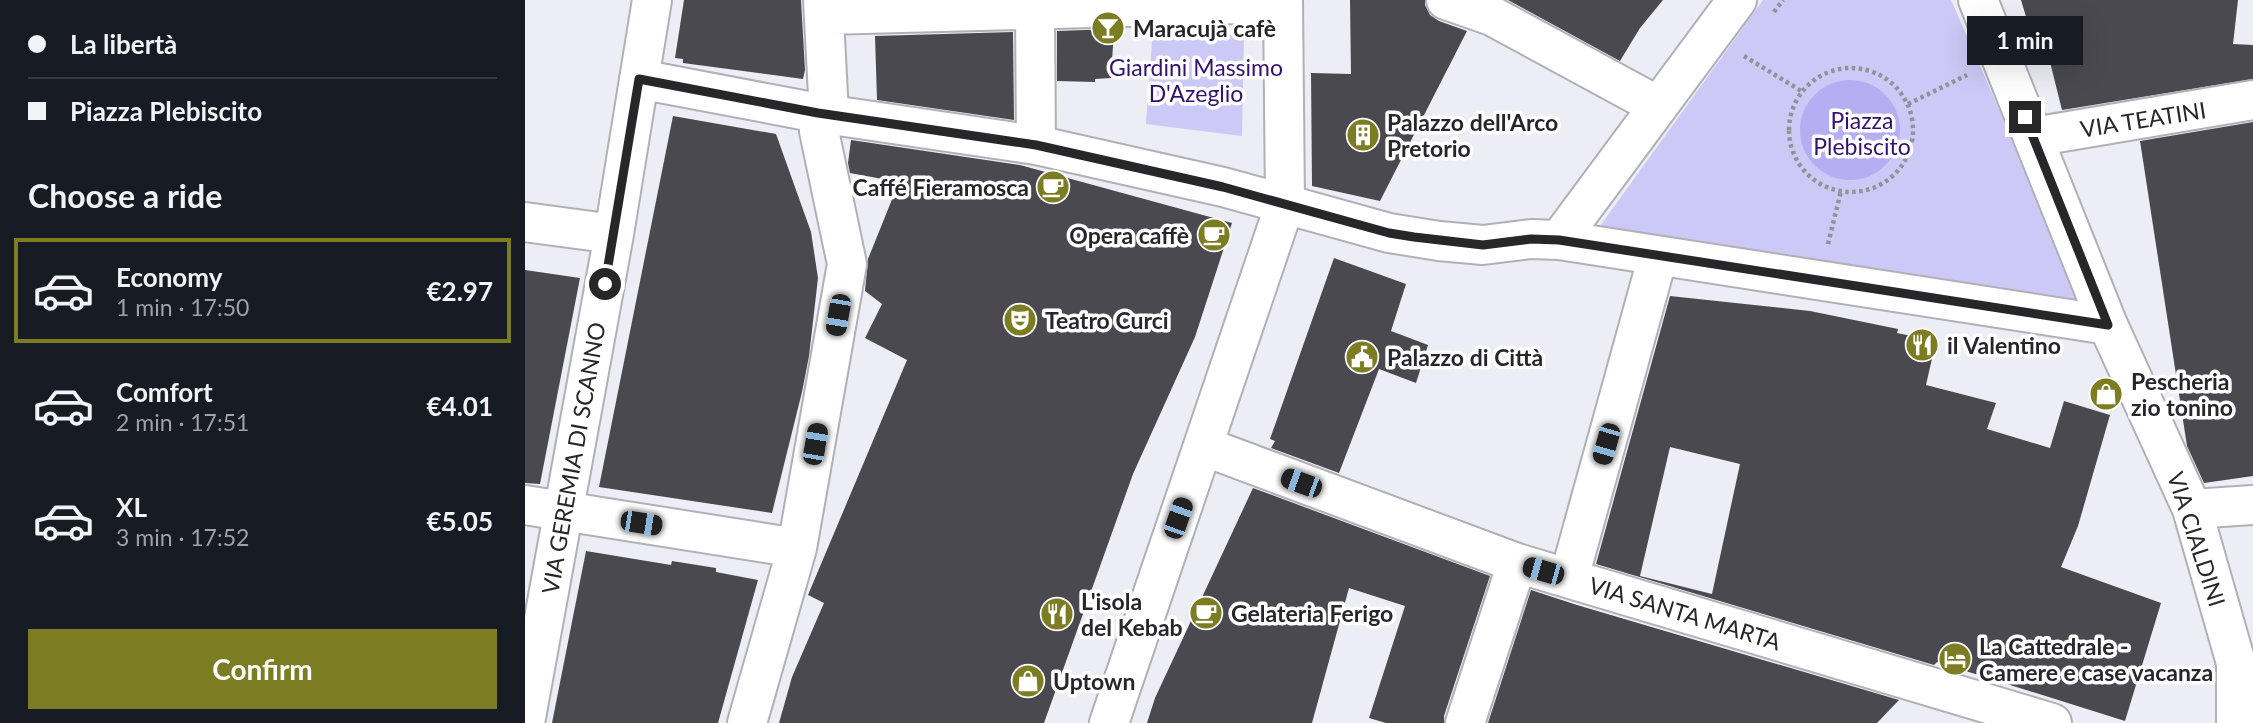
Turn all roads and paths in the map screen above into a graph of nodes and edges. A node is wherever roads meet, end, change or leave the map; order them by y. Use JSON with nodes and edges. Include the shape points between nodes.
{"nodes":[{"id":1,"x":652,"y":0,"type":"edge"},
{"id":2,"x":1446,"y":0,"type":"edge"},
{"id":3,"x":1737,"y":0,"type":"edge"},
{"id":4,"x":1783,"y":0,"type":"edge"},
{"id":5,"x":1978,"y":0,"type":"edge"},
{"id":6,"x":1283,"y":1,"type":"edge"},
{"id":7,"x":1119,"y":4,"type":"edge"},
{"id":8,"x":975,"y":6,"type":"edge"},
{"id":9,"x":824,"y":8,"type":"edge"},
{"id":10,"x":1494,"y":8,"type":"edge"},
{"id":11,"x":1035,"y":11,"type":"junction"},
{"id":12,"x":1767,"y":22,"type":"dead end"},
{"id":13,"x":1735,"y":65,"type":"dead end"},
{"id":14,"x":1969,"y":74,"type":"dead end"},
{"id":15,"x":639,"y":79,"type":"junction"},
{"id":16,"x":1803,"y":92,"type":"junction"},
{"id":17,"x":2253,"y":100,"type":"edge"},
{"id":18,"x":1908,"y":104,"type":"junction"},
{"id":19,"x":1658,"y":106,"type":"junction"},
{"id":20,"x":823,"y":114,"type":"junction"},
{"id":21,"x":2033,"y":137,"type":"junction"},
{"id":22,"x":1036,"y":145,"type":"junction"},
{"id":23,"x":1841,"y":191,"type":"junction"},
{"id":24,"x":1285,"y":204,"type":"junction"},
{"id":25,"x":525,"y":222,"type":"edge"},
{"id":26,"x":614,"y":234,"type":"junction"},
{"id":27,"x":1559,"y":240,"type":"junction"},
{"id":28,"x":1827,"y":248,"type":"dead end"},
{"id":29,"x":1658,"y":256,"type":"junction"},
{"id":30,"x":2108,"y":325,"type":"junction"},
{"id":31,"x":1203,"y":446,"type":"junction"},
{"id":32,"x":525,"y":505,"type":"edge"},
{"id":33,"x":2253,"y":505,"type":"edge"},
{"id":34,"x":2192,"y":509,"type":"junction"},
{"id":35,"x":563,"y":511,"type":"junction"},
{"id":36,"x":797,"y":548,"type":"junction"},
{"id":37,"x":1517,"y":563,"type":"junction"},
{"id":38,"x":1569,"y":578,"type":"junction"},
{"id":39,"x":525,"y":723,"type":"edge"},
{"id":40,"x":747,"y":723,"type":"edge"},
{"id":41,"x":1109,"y":723,"type":"edge"},
{"id":42,"x":1465,"y":723,"type":"edge"},
{"id":43,"x":2052,"y":723,"type":"edge"},
{"id":44,"x":2236,"y":723,"type":"edge"}],
"edges":[{"from":1,"to":15,"type":"street","name":"VIA GEREMIA DI SCANNO"},
{"from":2,"to":10,"type":"street"},
{"from":3,"to":19,"type":"street"},
{"from":4,"to":12,"type":"path"},
{"from":5,"to":21,"type":"street"},
{"from":6,"to":7,"type":"street"},
{"from":6,"to":24,"type":"street"},
{"from":7,"to":11,"type":"street"},
{"from":8,"to":9,"type":"street"},
{"from":8,"to":11,"type":"street"},
{"from":9,"to":20,"type":"street"},
{"from":10,"to":19,"type":"street"},
{"from":11,"to":22,"type":"street"},
{"from":13,"to":16,"type":"path","via":[[1743,55]]},
{"from":14,"to":18,"type":"path"},
{"from":15,"to":20,"type":"street"},
{"from":15,"to":26,"type":"street","name":"VIA GEREMIA DI SCANNO"},
{"from":16,"to":18,"type":"path","via":[[1826,74],[1844,68],[1863,69],[1889,82]]},
{"from":16,"to":23,"type":"path","via":[[1790,118],[1796,158],[1808,175]]},
{"from":17,"to":21,"type":"street","name":"VIA TEATINI"},
{"from":18,"to":23,"type":"path","via":[[1912,146],[1902,166],[1887,181],[1868,190]]},
{"from":19,"to":27,"type":"street"},
{"from":20,"to":22,"type":"street"},
{"from":20,"to":36,"type":"street","via":[[847,264]]},
{"from":21,"to":30,"type":"street"},
{"from":22,"to":24,"type":"street"},
{"from":23,"to":28,"type":"path"},
{"from":24,"to":27,"type":"street","via":[[1389,233],[1439,241],[1518,247],[1531,239]]},
{"from":24,"to":31,"type":"street"},
{"from":25,"to":26,"type":"street"},
{"from":26,"to":35,"type":"street","name":"VIA GEREMIA DI SCANNO"},
{"from":27,"to":29,"type":"street","via":[[1595,255]]},
{"from":29,"to":30,"type":"street"},
{"from":29,"to":38,"type":"street"},
{"from":30,"to":34,"type":"street","name":"VIA CIALDINI"},
{"from":31,"to":37,"type":"street","name":"VIA SANTA MARTA"},
{"from":31,"to":41,"type":"street"},
{"from":32,"to":35,"type":"street"},
{"from":33,"to":34,"type":"street"},
{"from":34,"to":44,"type":"street","name":"VIA CIALDINI","via":[[2236,663]]},
{"from":35,"to":36,"type":"street"},
{"from":35,"to":39,"type":"street","name":"VIA GEREMIA DI SCANNO"},
{"from":36,"to":40,"type":"street"},
{"from":37,"to":38,"type":"street","name":"VIA SANTA MARTA"},
{"from":37,"to":42,"type":"street"},
{"from":38,"to":43,"type":"street","name":"VIA SANTA MARTA"}]}
